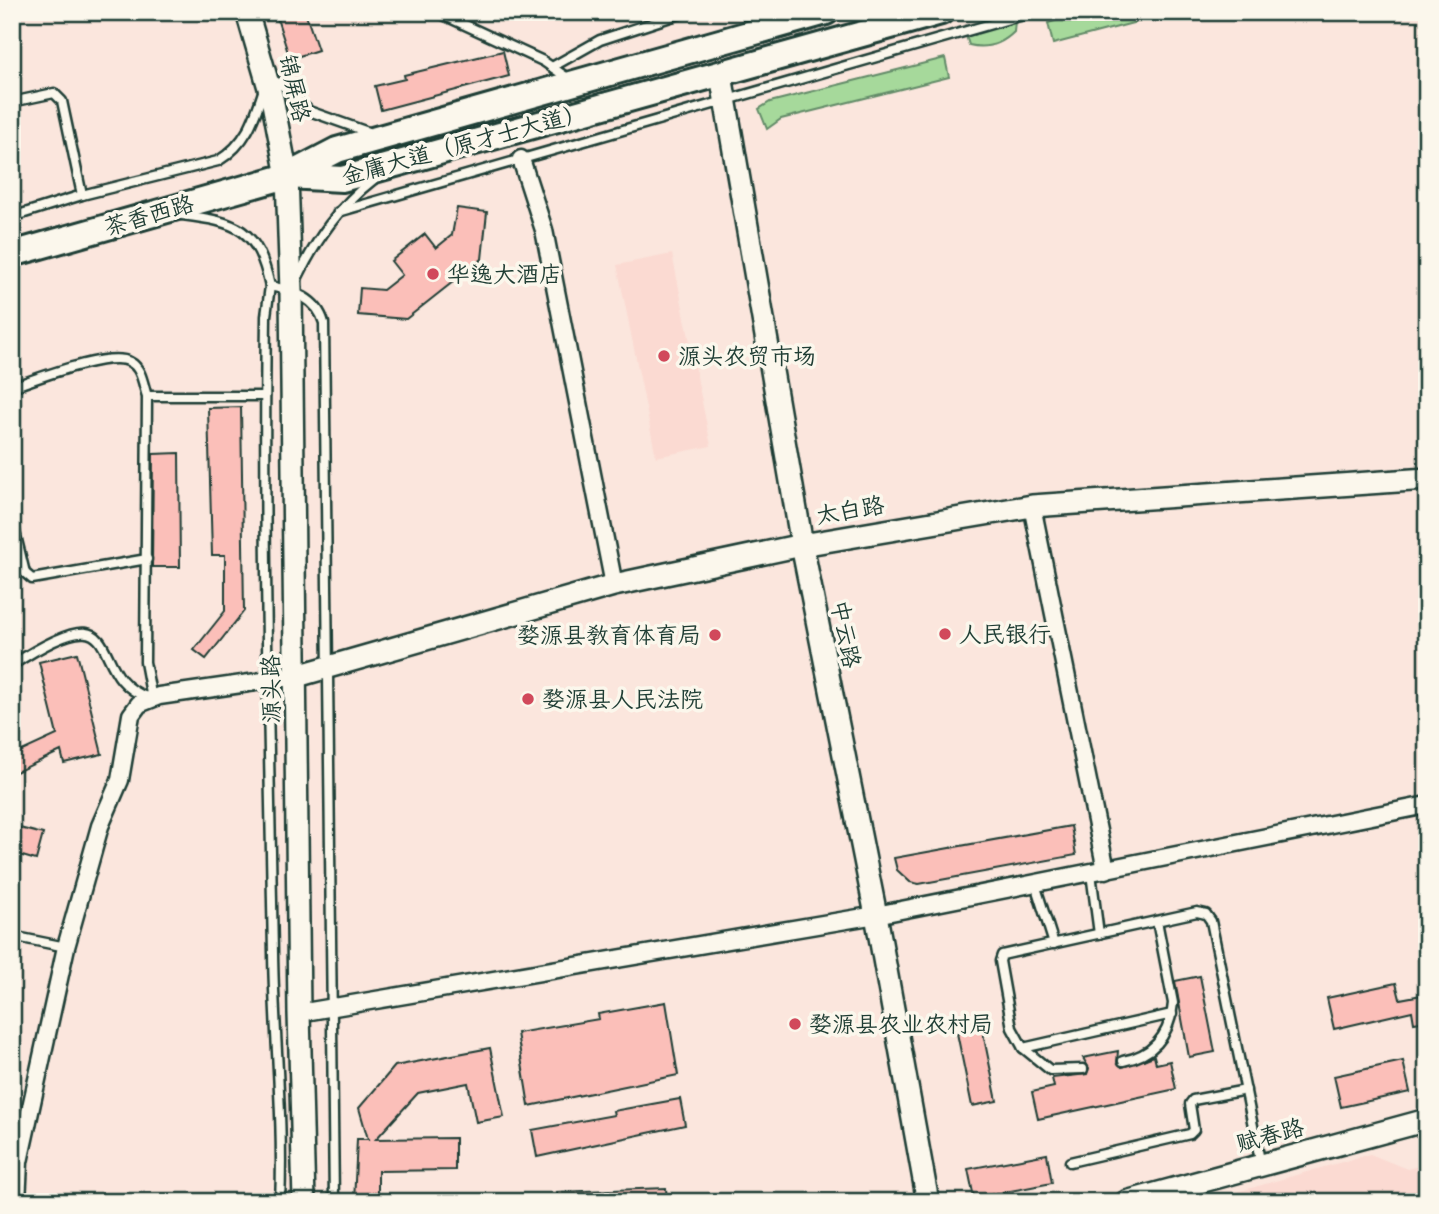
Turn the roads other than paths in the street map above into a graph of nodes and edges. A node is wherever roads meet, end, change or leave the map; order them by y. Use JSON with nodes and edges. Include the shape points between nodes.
{"nodes":[{"id":1,"x":247,"y":12,"type":"edge"},
{"id":2,"x":437,"y":12,"type":"edge"},
{"id":3,"x":686,"y":12,"type":"edge"},
{"id":4,"x":826,"y":12,"type":"edge"},
{"id":5,"x":941,"y":12,"type":"edge"},
{"id":6,"x":1033,"y":12,"type":"edge"},
{"id":7,"x":552,"y":67,"type":"junction"},
{"id":8,"x":721,"y":75,"type":"junction"},
{"id":9,"x":267,"y":77,"type":"junction"},
{"id":10,"x":574,"y":83,"type":"junction"},
{"id":11,"x":725,"y":100,"type":"junction"},
{"id":12,"x":12,"y":102,"type":"edge"},
{"id":13,"x":388,"y":136,"type":"junction"},
{"id":14,"x":521,"y":159,"type":"junction"},
{"id":15,"x":392,"y":165,"type":"junction"},
{"id":16,"x":287,"y":176,"type":"junction"},
{"id":17,"x":82,"y":195,"type":"junction"},
{"id":18,"x":338,"y":212,"type":"junction"},
{"id":19,"x":158,"y":213,"type":"junction"},
{"id":20,"x":12,"y":217,"type":"edge"},
{"id":21,"x":12,"y":254,"type":"edge"},
{"id":22,"x":270,"y":286,"type":"junction"},
{"id":23,"x":291,"y":291,"type":"junction"},
{"id":24,"x":12,"y":387,"type":"edge"},
{"id":25,"x":146,"y":396,"type":"junction"},
{"id":26,"x":265,"y":396,"type":"junction"},
{"id":27,"x":1427,"y":479,"type":"edge"},
{"id":28,"x":1032,"y":506,"type":"junction"},
{"id":29,"x":12,"y":519,"type":"edge"},
{"id":30,"x":802,"y":545,"type":"junction"},
{"id":31,"x":147,"y":559,"type":"junction"},
{"id":32,"x":614,"y":585,"type":"junction"},
{"id":33,"x":12,"y":665,"type":"edge"},
{"id":34,"x":328,"y":668,"type":"junction"},
{"id":35,"x":297,"y":676,"type":"junction"},
{"id":36,"x":268,"y":681,"type":"junction"},
{"id":37,"x":152,"y":699,"type":"junction"},
{"id":38,"x":1427,"y":805,"type":"edge"},
{"id":39,"x":1099,"y":871,"type":"junction"},
{"id":40,"x":1035,"y":884,"type":"junction"},
{"id":41,"x":876,"y":915,"type":"junction"},
{"id":42,"x":1157,"y":921,"type":"junction"},
{"id":43,"x":1099,"y":934,"type":"junction"},
{"id":44,"x":12,"y":936,"type":"edge"},
{"id":45,"x":1054,"y":944,"type":"junction"},
{"id":46,"x":66,"y":947,"type":"junction"},
{"id":47,"x":332,"y":1007,"type":"junction"},
{"id":48,"x":299,"y":1013,"type":"junction"},
{"id":49,"x":1172,"y":1014,"type":"junction"},
{"id":50,"x":1023,"y":1048,"type":"junction"},
{"id":51,"x":1122,"y":1062,"type":"dead end"},
{"id":52,"x":1083,"y":1069,"type":"dead end"},
{"id":53,"x":1245,"y":1090,"type":"junction"},
{"id":54,"x":1427,"y":1120,"type":"edge"},
{"id":55,"x":16,"y":1161,"type":"edge"},
{"id":56,"x":1070,"y":1162,"type":"dead end"},
{"id":57,"x":1261,"y":1165,"type":"junction"},
{"id":58,"x":17,"y":1202,"type":"edge"},
{"id":59,"x":280,"y":1202,"type":"edge"},
{"id":60,"x":304,"y":1202,"type":"edge"},
{"id":61,"x":334,"y":1202,"type":"edge"},
{"id":62,"x":928,"y":1202,"type":"edge"},
{"id":63,"x":1126,"y":1202,"type":"edge"}],
"edges":[{"from":1,"to":9,"type":"street","name":"锦屏路"},
{"from":2,"to":7,"type":"lane"},
{"from":3,"to":7,"type":"lane","via":[[600,40]]},
{"from":4,"to":10,"type":"main road","name":"金庸大道（原才士大道）"},
{"from":5,"to":8,"type":"main road","name":"金庸大道（原才士大道）"},
{"from":6,"to":11,"type":"lane"},
{"from":7,"to":10,"type":"lane"},
{"from":8,"to":11,"type":"street","name":"中云路"},
{"from":8,"to":15,"type":"main road","name":"金庸大道（原才士大道）"},
{"from":9,"to":13,"type":"lane","via":[[309,111],[354,130]]},
{"from":9,"to":16,"type":"street","name":"锦屏路"},
{"from":9,"to":17,"type":"lane","via":[[247,135],[235,151],[218,161]]},
{"from":10,"to":13,"type":"main road","name":"金庸大道（原才士大道）"},
{"from":11,"to":14,"type":"lane"},
{"from":11,"to":30,"type":"street","name":"中云路"},
{"from":12,"to":17,"type":"lane","via":[[54,93],[62,101]]},
{"from":13,"to":16,"type":"main road","name":"金庸大道（原才士大道）","via":[[337,150]]},
{"from":14,"to":18,"type":"lane"},
{"from":14,"to":32,"type":"street","via":[[544,230]]},
{"from":15,"to":16,"type":"main road","name":"金庸大道（原才士大道）","via":[[342,179]]},
{"from":15,"to":18,"type":"lane"},
{"from":16,"to":19,"type":"main road","name":"茶香西路"},
{"from":16,"to":23,"type":"street","name":"源头路"},
{"from":17,"to":20,"type":"lane"},
{"from":18,"to":23,"type":"lane"},
{"from":19,"to":21,"type":"main road","name":"茶香西路"},
{"from":19,"to":22,"type":"lane","via":[[236,225],[264,256]]},
{"from":22,"to":23,"type":"lane"},
{"from":22,"to":26,"type":"lane"},
{"from":23,"to":34,"type":"lane","via":[[316,304],[324,323]]},
{"from":23,"to":35,"type":"street","name":"源头路"},
{"from":24,"to":25,"type":"lane","via":[[106,359],[129,360],[138,369]]},
{"from":25,"to":26,"type":"lane"},
{"from":25,"to":31,"type":"lane"},
{"from":26,"to":36,"type":"lane"},
{"from":27,"to":28,"type":"street","name":"太白路"},
{"from":28,"to":30,"type":"street","name":"太白路"},
{"from":28,"to":39,"type":"street"},
{"from":29,"to":31,"type":"lane","via":[[25,573],[32,579]]},
{"from":30,"to":32,"type":"street","name":"太白路"},
{"from":30,"to":41,"type":"street","name":"中云路"},
{"from":31,"to":37,"type":"lane","via":[[145,662]]},
{"from":32,"to":34,"type":"street","name":"太白路"},
{"from":33,"to":37,"type":"lane","via":[[47,643],[90,633],[106,648],[126,685]]},
{"from":34,"to":35,"type":"street","name":"太白路"},
{"from":34,"to":47,"type":"lane"},
{"from":35,"to":36,"type":"street"},
{"from":35,"to":48,"type":"street","name":"源头路"},
{"from":36,"to":37,"type":"street"},
{"from":36,"to":59,"type":"lane"},
{"from":37,"to":46,"type":"street","via":[[139,704],[131,715],[120,780],[100,826]]},
{"from":38,"to":39,"type":"street"},
{"from":39,"to":40,"type":"street"},
{"from":39,"to":43,"type":"lane"},
{"from":40,"to":41,"type":"street"},
{"from":40,"to":45,"type":"lane"},
{"from":41,"to":47,"type":"street"},
{"from":41,"to":62,"type":"street","name":"中云路"},
{"from":42,"to":43,"type":"lane"},
{"from":42,"to":49,"type":"lane"},
{"from":42,"to":53,"type":"lane","via":[[1197,912],[1211,921]]},
{"from":43,"to":45,"type":"lane"},
{"from":44,"to":46,"type":"lane"},
{"from":45,"to":50,"type":"lane","via":[[1002,955],[1000,961],[1012,1028]]},
{"from":46,"to":55,"type":"street"},
{"from":47,"to":48,"type":"street"},
{"from":47,"to":61,"type":"lane"},
{"from":48,"to":60,"type":"street","name":"源头路"},
{"from":49,"to":50,"type":"lane"},
{"from":49,"to":51,"type":"lane","via":[[1159,1044]]},
{"from":50,"to":52,"type":"lane","via":[[1050,1070]]},
{"from":53,"to":56,"type":"lane","via":[[1194,1100],[1190,1104],[1194,1130],[1190,1135]]},
{"from":53,"to":57,"type":"lane"},
{"from":54,"to":57,"type":"street","name":"赋春路"},
{"from":55,"to":58,"type":"street"},
{"from":57,"to":63,"type":"street","name":"赋春路"}]}
